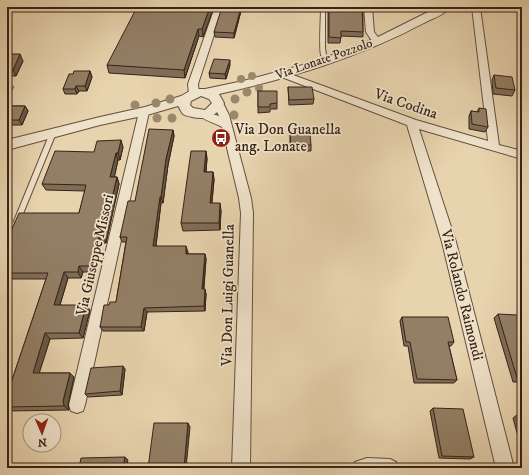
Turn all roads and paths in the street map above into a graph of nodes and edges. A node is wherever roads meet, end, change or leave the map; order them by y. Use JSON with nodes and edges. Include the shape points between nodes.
{"nodes":[{"id":1,"x":219,"y":7,"type":"edge"},
{"id":2,"x":323,"y":7,"type":"edge"},
{"id":3,"x":368,"y":7,"type":"edge"},
{"id":4,"x":446,"y":7,"type":"edge"},
{"id":5,"x":476,"y":7,"type":"edge"},
{"id":6,"x":377,"y":42,"type":"junction"},
{"id":7,"x":328,"y":60,"type":"junction"},
{"id":8,"x":282,"y":74,"type":"junction"},
{"id":9,"x":266,"y":79,"type":"junction"},
{"id":10,"x":10,"y":88,"type":"dead end"},
{"id":11,"x":7,"y":93,"type":"edge"},
{"id":12,"x":195,"y":95,"type":"junction"},
{"id":13,"x":218,"y":102,"type":"junction"},
{"id":14,"x":146,"y":111,"type":"junction"},
{"id":15,"x":198,"y":114,"type":"junction"},
{"id":16,"x":412,"y":124,"type":"junction"},
{"id":17,"x":226,"y":125,"type":"junction"},
{"id":18,"x":53,"y":133,"type":"junction"},
{"id":19,"x":7,"y":145,"type":"edge"},
{"id":20,"x":494,"y":146,"type":"junction"},
{"id":21,"x":522,"y":155,"type":"edge"},
{"id":22,"x":13,"y":230,"type":"edge"},
{"id":23,"x":77,"y":405,"type":"dead end"},
{"id":24,"x":241,"y":468,"type":"edge"},
{"id":25,"x":361,"y":468,"type":"edge"},
{"id":26,"x":390,"y":468,"type":"edge"},
{"id":27,"x":505,"y":468,"type":"edge"}],
"edges":[{"from":1,"to":12,"type":"street","via":[[193,84]]},
{"from":2,"to":7,"type":"lane","via":[[324,55]]},
{"from":3,"to":6,"type":"street","via":[[370,32]]},
{"from":4,"to":6,"type":"street","name":"Via Lonate Pozzolo"},
{"from":5,"to":20,"type":"street"},
{"from":6,"to":7,"type":"street","name":"Via Lonate Pozzolo"},
{"from":7,"to":8,"type":"street","name":"Via Lonate Pozzolo"},
{"from":8,"to":9,"type":"street","name":"Via Lonate Pozzolo"},
{"from":8,"to":16,"type":"street","name":"Via Codina"},
{"from":9,"to":12,"type":"street"},
{"from":9,"to":13,"type":"street"},
{"from":10,"to":11,"type":"lane"},
{"from":12,"to":13,"type":"street","via":[[214,96]]},
{"from":12,"to":14,"type":"street"},
{"from":12,"to":15,"type":"street","via":[[184,106],[185,109]]},
{"from":13,"to":15,"type":"street","via":[[214,110]]},
{"from":13,"to":17,"type":"street","name":"Via Don Luigi Guanella"},
{"from":14,"to":15,"type":"street"},
{"from":14,"to":18,"type":"street"},
{"from":14,"to":23,"type":"street","name":"Via Giuseppe Missori"},
{"from":15,"to":17,"type":"street"},
{"from":16,"to":20,"type":"street","name":"Via Codina"},
{"from":16,"to":27,"type":"street","name":"Via Rolando Raimondi","via":[[449,242]]},
{"from":17,"to":24,"type":"street","name":"Via Don Luigi Guanella","via":[[247,213]]},
{"from":18,"to":19,"type":"street"},
{"from":18,"to":22,"type":"lane"},
{"from":20,"to":21,"type":"street","name":"Via Codina"},
{"from":25,"to":26,"type":"street"}]}
